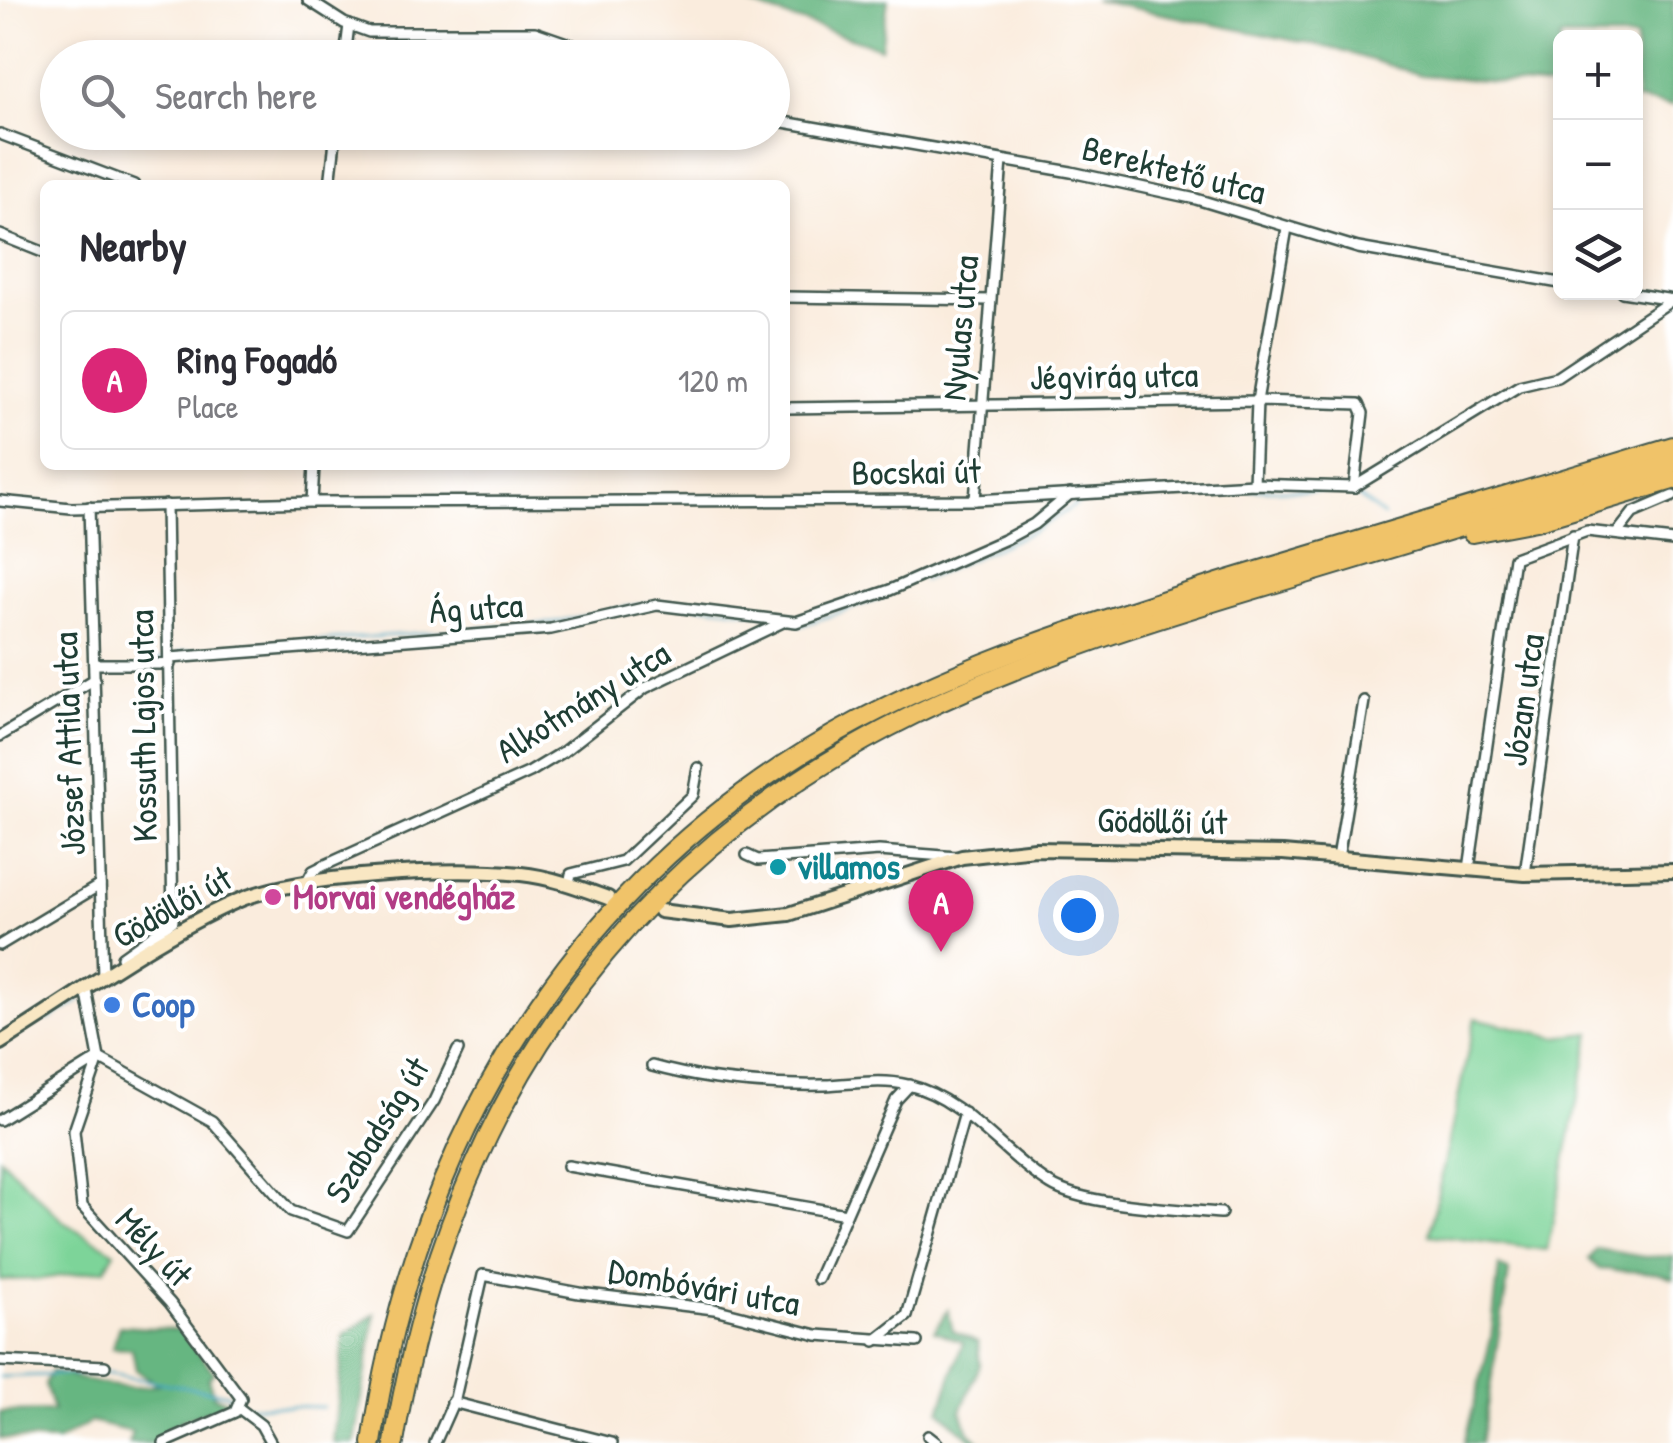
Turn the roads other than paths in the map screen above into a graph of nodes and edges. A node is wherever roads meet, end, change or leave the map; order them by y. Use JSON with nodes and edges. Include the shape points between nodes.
{"nodes":[{"id":1,"x":308,"y":0,"type":"edge"},
{"id":2,"x":349,"y":25,"type":"junction"},
{"id":3,"x":348,"y":40,"type":"edge"},
{"id":4,"x":558,"y":40,"type":"edge"},
{"id":5,"x":790,"y":123,"type":"edge"},
{"id":6,"x":0,"y":134,"type":"edge"},
{"id":7,"x":40,"y":149,"type":"edge"},
{"id":8,"x":42,"y":150,"type":"edge"},
{"id":9,"x":334,"y":150,"type":"edge"},
{"id":10,"x":1002,"y":161,"type":"junction"},
{"id":11,"x":121,"y":180,"type":"edge"},
{"id":12,"x":331,"y":180,"type":"edge"},
{"id":13,"x":1287,"y":228,"type":"junction"},
{"id":14,"x":0,"y":234,"type":"edge"},
{"id":15,"x":40,"y":251,"type":"edge"},
{"id":16,"x":1553,"y":282,"type":"edge"},
{"id":17,"x":1643,"y":295,"type":"edge"},
{"id":18,"x":790,"y":297,"type":"edge"},
{"id":19,"x":990,"y":300,"type":"junction"},
{"id":20,"x":1673,"y":300,"type":"edge"},
{"id":21,"x":1257,"y":402,"type":"junction"},
{"id":22,"x":981,"y":405,"type":"junction"},
{"id":23,"x":790,"y":408,"type":"edge"},
{"id":24,"x":1673,"y":446,"type":"edge"},
{"id":25,"x":1673,"y":463,"type":"edge"},
{"id":26,"x":314,"y":470,"type":"edge"},
{"id":27,"x":1673,"y":480,"type":"edge"},
{"id":28,"x":1254,"y":484,"type":"junction"},
{"id":29,"x":1354,"y":488,"type":"junction"},
{"id":30,"x":1070,"y":494,"type":"junction"},
{"id":31,"x":1673,"y":496,"type":"edge"},
{"id":32,"x":974,"y":500,"type":"junction"},
{"id":33,"x":0,"y":501,"type":"edge"},
{"id":34,"x":312,"y":502,"type":"junction"},
{"id":35,"x":166,"y":505,"type":"junction"},
{"id":36,"x":89,"y":508,"type":"junction"},
{"id":37,"x":1618,"y":532,"type":"junction"},
{"id":38,"x":1573,"y":534,"type":"junction"},
{"id":39,"x":1673,"y":540,"type":"edge"},
{"id":40,"x":1393,"y":548,"type":"junction"},
{"id":41,"x":783,"y":622,"type":"junction"},
{"id":42,"x":170,"y":661,"type":"junction"},
{"id":43,"x":94,"y":664,"type":"junction"},
{"id":44,"x":94,"y":679,"type":"junction"},
{"id":45,"x":1364,"y":701,"type":"dead end"},
{"id":46,"x":0,"y":736,"type":"edge"},
{"id":47,"x":698,"y":768,"type":"dead end"},
{"id":48,"x":747,"y":855,"type":"dead end"},
{"id":49,"x":962,"y":857,"type":"junction"},
{"id":50,"x":1338,"y":858,"type":"junction"},
{"id":51,"x":1469,"y":869,"type":"junction"},
{"id":52,"x":1673,"y":871,"type":"edge"},
{"id":53,"x":1525,"y":874,"type":"junction"},
{"id":54,"x":306,"y":882,"type":"junction"},
{"id":55,"x":570,"y":884,"type":"junction"},
{"id":56,"x":100,"y":885,"type":"junction"},
{"id":57,"x":608,"y":898,"type":"dead end"},
{"id":58,"x":660,"y":911,"type":"dead end"},
{"id":59,"x":0,"y":944,"type":"edge"},
{"id":60,"x":103,"y":974,"type":"junction"},
{"id":61,"x":86,"y":990,"type":"junction"},
{"id":62,"x":0,"y":1043,"type":"edge"},
{"id":63,"x":458,"y":1050,"type":"dead end"},
{"id":64,"x":99,"y":1058,"type":"junction"},
{"id":65,"x":652,"y":1066,"type":"dead end"},
{"id":66,"x":910,"y":1085,"type":"junction"},
{"id":67,"x":965,"y":1113,"type":"junction"},
{"id":68,"x":0,"y":1120,"type":"edge"},
{"id":69,"x":568,"y":1166,"type":"dead end"},
{"id":70,"x":1221,"y":1213,"type":"dead end"},
{"id":71,"x":846,"y":1214,"type":"junction"},
{"id":72,"x":818,"y":1279,"type":"dead end"},
{"id":73,"x":875,"y":1341,"type":"junction"},
{"id":74,"x":917,"y":1342,"type":"dead end"},
{"id":75,"x":0,"y":1362,"type":"edge"},
{"id":76,"x":105,"y":1366,"type":"dead end"},
{"id":77,"x":452,"y":1402,"type":"junction"},
{"id":78,"x":240,"y":1409,"type":"junction"},
{"id":79,"x":164,"y":1443,"type":"edge"},
{"id":80,"x":271,"y":1443,"type":"edge"},
{"id":81,"x":372,"y":1443,"type":"edge"},
{"id":82,"x":394,"y":1443,"type":"edge"},
{"id":83,"x":435,"y":1443,"type":"edge"},
{"id":84,"x":612,"y":1443,"type":"edge"}],
"edges":[{"from":1,"to":2,"type":"street"},
{"from":2,"to":3,"type":"street"},
{"from":2,"to":4,"type":"street","via":[[370,32],[535,32]]},
{"from":5,"to":10,"type":"street","name":"Berektető utca"},
{"from":6,"to":7,"type":"street"},
{"from":8,"to":11,"type":"street"},
{"from":9,"to":12,"type":"street"},
{"from":10,"to":13,"type":"street","name":"Berektető utca","via":[[1196,198]]},
{"from":10,"to":19,"type":"street","name":"Nyulas utca"},
{"from":13,"to":16,"type":"street","name":"Berektető utca","via":[[1358,248]]},
{"from":13,"to":21,"type":"street"},
{"from":14,"to":15,"type":"street"},
{"from":17,"to":20,"type":"street"},
{"from":18,"to":19,"type":"street"},
{"from":19,"to":22,"type":"street","name":"Nyulas utca"},
{"from":20,"to":29,"type":"street","via":[[1557,377],[1519,386]]},
{"from":21,"to":22,"type":"street","name":"Jégvirág utca"},
{"from":21,"to":28,"type":"street"},
{"from":21,"to":29,"type":"street","name":"Jégvirág utca","via":[[1359,404]]},
{"from":22,"to":23,"type":"street","name":"Jégvirág utca"},
{"from":22,"to":32,"type":"street","name":"Nyulas utca"},
{"from":24,"to":81,"type":"highway","via":[[994,658],[855,722],[715,816],[644,879],[574,956],[471,1114],[411,1262]]},
{"from":25,"to":40,"type":"highway"},
{"from":26,"to":34,"type":"street"},
{"from":27,"to":40,"type":"highway","via":[[1536,521]]},
{"from":28,"to":29,"type":"street","name":"Bocskai út"},
{"from":28,"to":30,"type":"street","name":"Bocskai út"},
{"from":30,"to":32,"type":"street","name":"Bocskai út"},
{"from":30,"to":41,"type":"street","via":[[1006,539],[844,608]]},
{"from":31,"to":37,"type":"street","via":[[1633,513]]},
{"from":32,"to":34,"type":"street","name":"Bocskai út"},
{"from":33,"to":36,"type":"street","name":"Bocskai út"},
{"from":34,"to":35,"type":"street","name":"Bocskai út"},
{"from":35,"to":36,"type":"street","name":"Bocskai út"},
{"from":35,"to":42,"type":"street","name":"Kossuth Lajos utca"},
{"from":36,"to":43,"type":"street","name":"József Attila utca"},
{"from":37,"to":38,"type":"street"},
{"from":37,"to":39,"type":"street"},
{"from":38,"to":51,"type":"street","via":[[1514,558]]},
{"from":38,"to":53,"type":"street","name":"Józan utca"},
{"from":40,"to":82,"type":"highway","via":[[1116,633],[952,697],[819,768],[702,855],[587,976],[491,1124],[428,1282]]},
{"from":41,"to":42,"type":"street","name":"Ág utca","via":[[657,606],[551,629]]},
{"from":41,"to":54,"type":"street","name":"Alkotmány utca","via":[[645,688],[544,765],[312,871]]},
{"from":42,"to":43,"type":"street","name":"Ág utca"},
{"from":42,"to":60,"type":"street","name":"Kossuth Lajos utca","via":[[173,921]]},
{"from":43,"to":44,"type":"street","name":"József Attila utca"},
{"from":44,"to":46,"type":"street"},
{"from":44,"to":56,"type":"street","name":"József Attila utca"},
{"from":45,"to":50,"type":"street"},
{"from":47,"to":55,"type":"street","via":[[693,795],[623,862],[577,870]]},
{"from":48,"to":49,"type":"street"},
{"from":49,"to":50,"type":"main road","name":"Gödöllői út","via":[[1035,849]]},
{"from":49,"to":58,"type":"main road","name":"Gödöllői út","via":[[789,914],[732,920]]},
{"from":50,"to":51,"type":"main road","name":"Gödöllői út"},
{"from":51,"to":53,"type":"main road","name":"Gödöllői út"},
{"from":52,"to":53,"type":"main road","name":"Gödöllői út"},
{"from":54,"to":55,"type":"main road","name":"Gödöllői út","via":[[466,872]]},
{"from":54,"to":60,"type":"main road","name":"Gödöllői út","via":[[238,900]]},
{"from":55,"to":57,"type":"main road","name":"Gödöllői út"},
{"from":56,"to":59,"type":"street"},
{"from":56,"to":60,"type":"street","name":"József Attila utca"},
{"from":60,"to":61,"type":"main road","name":"Gödöllői út"},
{"from":61,"to":62,"type":"main road","name":"Gödöllői út"},
{"from":61,"to":64,"type":"street","name":"Mély út"},
{"from":63,"to":64,"type":"street","name":"Szabadság út","via":[[434,1101],[348,1230],[291,1211],[212,1121]]},
{"from":64,"to":68,"type":"street"},
{"from":64,"to":78,"type":"street","name":"Mély út","via":[[74,1132],[82,1206],[192,1330],[242,1398]]},
{"from":65,"to":66,"type":"street","via":[[723,1078]]},
{"from":66,"to":67,"type":"street"},
{"from":66,"to":71,"type":"street","via":[[896,1100]]},
{"from":67,"to":70,"type":"street","via":[[1000,1148],[1064,1191]]},
{"from":67,"to":73,"type":"street","via":[[907,1316]]},
{"from":69,"to":71,"type":"street"},
{"from":71,"to":72,"type":"street"},
{"from":73,"to":74,"type":"street","name":"Dombóvári utca"},
{"from":73,"to":77,"type":"street","name":"Dombóvári utca","via":[[817,1335],[714,1308],[483,1275]]},
{"from":75,"to":76,"type":"street"},
{"from":77,"to":83,"type":"street"},
{"from":77,"to":84,"type":"street"},
{"from":78,"to":79,"type":"street"},
{"from":78,"to":80,"type":"street","name":"Mély út"}]}
